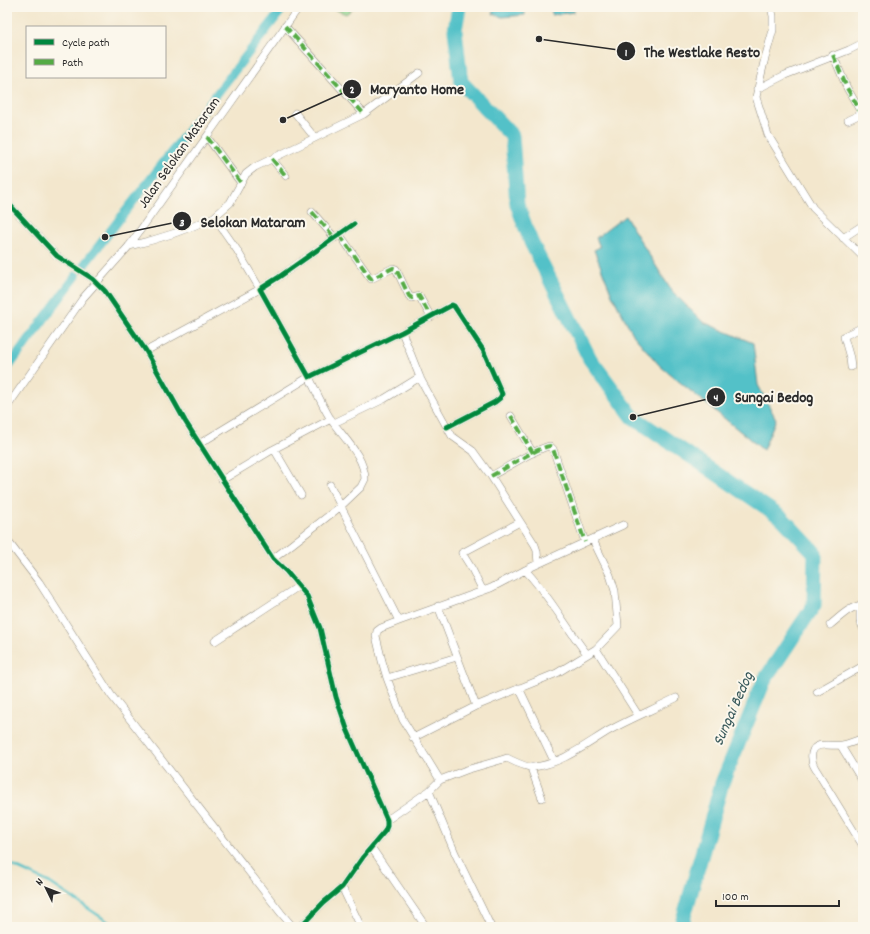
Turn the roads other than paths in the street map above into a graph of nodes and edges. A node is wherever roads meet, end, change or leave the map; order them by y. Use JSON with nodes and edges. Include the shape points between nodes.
{"nodes":[{"id":1,"x":299,"y":7,"type":"edge"},
{"id":2,"x":771,"y":7,"type":"edge"},
{"id":3,"x":285,"y":26,"type":"junction"},
{"id":4,"x":863,"y":43,"type":"edge"},
{"id":5,"x":833,"y":55,"type":"junction"},
{"id":6,"x":419,"y":73,"type":"dead end"},
{"id":7,"x":757,"y":90,"type":"junction"},
{"id":8,"x":295,"y":112,"type":"dead end"},
{"id":9,"x":364,"y":114,"type":"junction"},
{"id":10,"x":862,"y":114,"type":"edge"},
{"id":11,"x":848,"y":120,"type":"dead end"},
{"id":12,"x":207,"y":137,"type":"junction"},
{"id":13,"x":315,"y":138,"type":"junction"},
{"id":14,"x":272,"y":159,"type":"junction"},
{"id":15,"x":286,"y":176,"type":"dead end"},
{"id":16,"x":241,"y":183,"type":"junction"},
{"id":17,"x":7,"y":202,"type":"edge"},
{"id":18,"x":312,"y":212,"type":"dead end"},
{"id":19,"x":214,"y":217,"type":"junction"},
{"id":20,"x":354,"y":224,"type":"dead end"},
{"id":21,"x":863,"y":225,"type":"edge"},
{"id":22,"x":337,"y":236,"type":"junction"},
{"id":23,"x":843,"y":238,"type":"junction"},
{"id":24,"x":129,"y":246,"type":"junction"},
{"id":25,"x":863,"y":257,"type":"edge"},
{"id":26,"x":95,"y":281,"type":"junction"},
{"id":27,"x":260,"y":289,"type":"junction"},
{"id":28,"x":431,"y":317,"type":"junction"},
{"id":29,"x":863,"y":327,"type":"edge"},
{"id":30,"x":402,"y":332,"type":"junction"},
{"id":31,"x":146,"y":351,"type":"junction"},
{"id":32,"x":851,"y":367,"type":"dead end"},
{"id":33,"x":309,"y":377,"type":"junction"},
{"id":34,"x":420,"y":377,"type":"junction"},
{"id":35,"x":7,"y":407,"type":"edge"},
{"id":36,"x":511,"y":416,"type":"dead end"},
{"id":37,"x":332,"y":421,"type":"junction"},
{"id":38,"x":447,"y":427,"type":"junction"},
{"id":39,"x":199,"y":444,"type":"junction"},
{"id":40,"x":274,"y":449,"type":"junction"},
{"id":41,"x":533,"y":453,"type":"junction"},
{"id":42,"x":492,"y":476,"type":"junction"},
{"id":43,"x":222,"y":480,"type":"junction"},
{"id":44,"x":330,"y":485,"type":"dead end"},
{"id":45,"x":302,"y":495,"type":"dead end"},
{"id":46,"x":341,"y":506,"type":"junction"},
{"id":47,"x":520,"y":522,"type":"junction"},
{"id":48,"x":623,"y":525,"type":"dead end"},
{"id":49,"x":7,"y":540,"type":"edge"},
{"id":50,"x":593,"y":540,"type":"junction"},
{"id":51,"x":585,"y":542,"type":"junction"},
{"id":52,"x":273,"y":559,"type":"junction"},
{"id":53,"x":538,"y":564,"type":"junction"},
{"id":54,"x":525,"y":570,"type":"junction"},
{"id":55,"x":299,"y":586,"type":"junction"},
{"id":56,"x":483,"y":591,"type":"junction"},
{"id":57,"x":861,"y":605,"type":"edge"},
{"id":58,"x":438,"y":606,"type":"junction"},
{"id":59,"x":398,"y":621,"type":"junction"},
{"id":60,"x":830,"y":625,"type":"dead end"},
{"id":61,"x":863,"y":628,"type":"edge"},
{"id":62,"x":215,"y":641,"type":"dead end"},
{"id":63,"x":596,"y":649,"type":"junction"},
{"id":64,"x":587,"y":654,"type":"junction"},
{"id":65,"x":457,"y":657,"type":"junction"},
{"id":66,"x":863,"y":666,"type":"edge"},
{"id":67,"x":387,"y":678,"type":"junction"},
{"id":68,"x":519,"y":688,"type":"junction"},
{"id":69,"x":817,"y":692,"type":"dead end"},
{"id":70,"x":676,"y":698,"type":"dead end"},
{"id":71,"x":476,"y":706,"type":"junction"},
{"id":72,"x":638,"y":716,"type":"junction"},
{"id":73,"x":413,"y":738,"type":"junction"},
{"id":74,"x":863,"y":738,"type":"edge"},
{"id":75,"x":841,"y":746,"type":"junction"},
{"id":76,"x":554,"y":762,"type":"junction"},
{"id":77,"x":531,"y":768,"type":"junction"},
{"id":78,"x":440,"y":780,"type":"junction"},
{"id":79,"x":863,"y":782,"type":"edge"},
{"id":80,"x":429,"y":791,"type":"junction"},
{"id":81,"x":542,"y":798,"type":"dead end"},
{"id":82,"x":387,"y":820,"type":"junction"},
{"id":83,"x":863,"y":846,"type":"edge"},
{"id":84,"x":372,"y":847,"type":"junction"},
{"id":85,"x":342,"y":887,"type":"junction"},
{"id":86,"x":424,"y":924,"type":"dead end"},
{"id":87,"x":294,"y":927,"type":"edge"},
{"id":88,"x":300,"y":927,"type":"edge"},
{"id":89,"x":361,"y":927,"type":"edge"},
{"id":90,"x":491,"y":927,"type":"edge"}],
"edges":[{"from":1,"to":3,"type":"street","name":"Jalan Selokan Mataram"},
{"from":2,"to":7,"type":"street","via":[[773,30]]},
{"from":3,"to":9,"type":"street"},
{"from":3,"to":12,"type":"street","name":"Jalan Selokan Mataram"},
{"from":4,"to":5,"type":"street"},
{"from":5,"to":7,"type":"street"},
{"from":5,"to":10,"type":"street"},
{"from":6,"to":9,"type":"street"},
{"from":7,"to":23,"type":"street","via":[[756,97],[768,135],[775,148],[813,208]]},
{"from":8,"to":13,"type":"street"},
{"from":9,"to":13,"type":"street"},
{"from":10,"to":11,"type":"street"},
{"from":12,"to":16,"type":"street"},
{"from":12,"to":24,"type":"street","name":"Jalan Selokan Mataram"},
{"from":13,"to":14,"type":"street"},
{"from":14,"to":15,"type":"street"},
{"from":14,"to":16,"type":"street","via":[[246,174]]},
{"from":16,"to":19,"type":"street","via":[[230,203]]},
{"from":17,"to":26,"type":"street","via":[[57,256]]},
{"from":18,"to":22,"type":"street"},
{"from":19,"to":24,"type":"street","via":[[173,235]]},
{"from":19,"to":27,"type":"street"},
{"from":20,"to":22,"type":"street"},
{"from":21,"to":23,"type":"street"},
{"from":22,"to":27,"type":"street"},
{"from":22,"to":28,"type":"street","via":[[371,279],[393,268],[396,269],[410,296],[420,296]]},
{"from":23,"to":25,"type":"street"},
{"from":24,"to":26,"type":"street","name":"Jalan Selokan Mataram"},
{"from":26,"to":31,"type":"street","via":[[105,291]]},
{"from":26,"to":35,"type":"street","name":"Jalan Selokan Mataram"},
{"from":27,"to":31,"type":"street"},
{"from":27,"to":33,"type":"street"},
{"from":28,"to":30,"type":"street"},
{"from":28,"to":38,"type":"street","via":[[452,305],[456,307],[483,350],[502,394],[495,402]]},
{"from":29,"to":32,"type":"street","via":[[844,337]]},
{"from":30,"to":33,"type":"street"},
{"from":30,"to":34,"type":"street"},
{"from":31,"to":39,"type":"street"},
{"from":33,"to":37,"type":"street"},
{"from":33,"to":39,"type":"street"},
{"from":34,"to":37,"type":"street","via":[[384,399]]},
{"from":34,"to":38,"type":"street"},
{"from":36,"to":41,"type":"street"},
{"from":37,"to":40,"type":"street"},
{"from":37,"to":46,"type":"street","via":[[354,450],[362,465],[365,479],[361,487]]},
{"from":38,"to":42,"type":"street","via":[[456,441],[473,451]]},
{"from":39,"to":43,"type":"street"},
{"from":40,"to":43,"type":"street"},
{"from":40,"to":45,"type":"street"},
{"from":41,"to":42,"type":"street"},
{"from":41,"to":51,"type":"street","via":[[546,446],[552,449]]},
{"from":42,"to":47,"type":"street"},
{"from":43,"to":52,"type":"street"},
{"from":44,"to":46,"type":"street"},
{"from":46,"to":52,"type":"street"},
{"from":46,"to":59,"type":"street"},
{"from":47,"to":53,"type":"street","via":[[535,545]]},
{"from":47,"to":56,"type":"street","via":[[462,553]]},
{"from":48,"to":50,"type":"street"},
{"from":49,"to":87,"type":"street","via":[[39,582],[112,695]]},
{"from":50,"to":51,"type":"street"},
{"from":50,"to":63,"type":"street","via":[[615,591],[618,625]]},
{"from":51,"to":53,"type":"street"},
{"from":52,"to":55,"type":"street"},
{"from":53,"to":54,"type":"street"},
{"from":54,"to":56,"type":"street"},
{"from":54,"to":64,"type":"street","via":[[541,588]]},
{"from":55,"to":62,"type":"street"},
{"from":55,"to":82,"type":"street","via":[[307,596],[320,628],[336,697],[347,729]]},
{"from":56,"to":58,"type":"street"},
{"from":57,"to":60,"type":"street","via":[[847,611]]},
{"from":57,"to":61,"type":"street","via":[[860,620]]},
{"from":58,"to":59,"type":"street"},
{"from":58,"to":65,"type":"street"},
{"from":59,"to":67,"type":"street","via":[[381,628],[376,636]]},
{"from":63,"to":64,"type":"street"},
{"from":63,"to":72,"type":"street"},
{"from":64,"to":68,"type":"street","via":[[557,673]]},
{"from":65,"to":67,"type":"street"},
{"from":65,"to":71,"type":"street"},
{"from":66,"to":69,"type":"street"},
{"from":67,"to":73,"type":"street","via":[[403,720]]},
{"from":68,"to":71,"type":"street"},
{"from":68,"to":76,"type":"street"},
{"from":70,"to":72,"type":"street"},
{"from":71,"to":73,"type":"street"},
{"from":72,"to":76,"type":"street"},
{"from":73,"to":78,"type":"street"},
{"from":74,"to":75,"type":"street"},
{"from":75,"to":79,"type":"street"},
{"from":75,"to":83,"type":"street","via":[[816,746],[812,754],[812,763]]},
{"from":76,"to":77,"type":"street"},
{"from":77,"to":78,"type":"street","via":[[507,758]]},
{"from":77,"to":81,"type":"street"},
{"from":78,"to":80,"type":"street"},
{"from":80,"to":82,"type":"street"},
{"from":80,"to":90,"type":"street","via":[[455,853]]},
{"from":82,"to":84,"type":"street","via":[[385,830]]},
{"from":84,"to":85,"type":"street"},
{"from":84,"to":86,"type":"street"},
{"from":85,"to":88,"type":"street"},
{"from":85,"to":89,"type":"street"}]}
